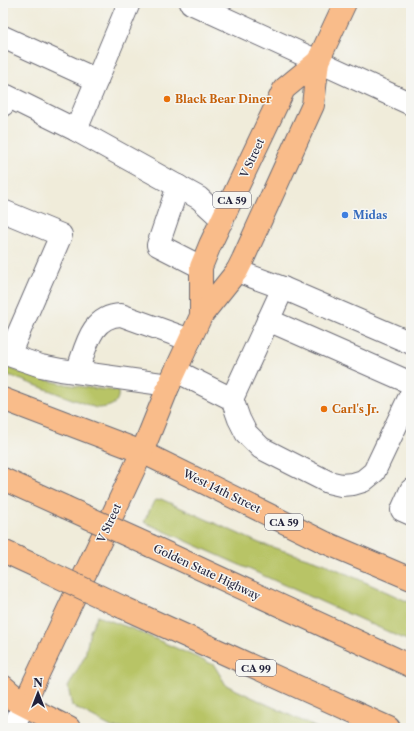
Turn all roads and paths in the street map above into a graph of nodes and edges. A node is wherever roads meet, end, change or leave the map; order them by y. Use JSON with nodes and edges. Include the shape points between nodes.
{"nodes":[{"id":1,"x":129,"y":3,"type":"edge"},
{"id":2,"x":192,"y":3,"type":"edge"},
{"id":3,"x":345,"y":3,"type":"edge"},
{"id":4,"x":3,"y":37,"type":"edge"},
{"id":5,"x":318,"y":60,"type":"junction"},
{"id":6,"x":97,"y":80,"type":"junction"},
{"id":7,"x":411,"y":104,"type":"edge"},
{"id":8,"x":3,"y":105,"type":"edge"},
{"id":9,"x":76,"y":130,"type":"junction"},
{"id":10,"x":178,"y":186,"type":"junction"},
{"id":11,"x":3,"y":211,"type":"edge"},
{"id":12,"x":222,"y":220,"type":"junction"},
{"id":13,"x":201,"y":267,"type":"junction"},
{"id":14,"x":237,"y":271,"type":"junction"},
{"id":15,"x":283,"y":288,"type":"junction"},
{"id":16,"x":201,"y":316,"type":"junction"},
{"id":17,"x":268,"y":320,"type":"junction"},
{"id":18,"x":190,"y":340,"type":"junction"},
{"id":19,"x":411,"y":343,"type":"edge"},
{"id":20,"x":6,"y":354,"type":"edge"},
{"id":21,"x":77,"y":372,"type":"junction"},
{"id":22,"x":172,"y":378,"type":"junction"},
{"id":23,"x":411,"y":383,"type":"edge"},
{"id":24,"x":411,"y":394,"type":"edge"},
{"id":25,"x":3,"y":398,"type":"edge"},
{"id":26,"x":232,"y":399,"type":"junction"},
{"id":27,"x":151,"y":456,"type":"junction"},
{"id":28,"x":3,"y":479,"type":"edge"},
{"id":29,"x":411,"y":490,"type":"edge"},
{"id":30,"x":411,"y":514,"type":"edge"},
{"id":31,"x":3,"y":551,"type":"edge"},
{"id":32,"x":411,"y":579,"type":"edge"},
{"id":33,"x":411,"y":666,"type":"edge"},
{"id":34,"x":3,"y":686,"type":"edge"},
{"id":35,"x":3,"y":696,"type":"edge"},
{"id":36,"x":24,"y":704,"type":"junction"},
{"id":37,"x":3,"y":706,"type":"edge"},
{"id":38,"x":14,"y":728,"type":"edge"},
{"id":39,"x":69,"y":728,"type":"edge"},
{"id":40,"x":389,"y":728,"type":"edge"}],
"edges":[{"from":1,"to":6,"type":"street"},
{"from":2,"to":5,"type":"street"},
{"from":3,"to":5,"type":"main road","name":"V Street","number":"CA 59"},
{"from":4,"to":6,"type":"street"},
{"from":5,"to":7,"type":"street"},
{"from":5,"to":12,"type":"main road","name":"V Street","number":"CA 59","via":[[284,89]]},
{"from":5,"to":14,"type":"main road","name":"V Street","number":"CA 59","via":[[313,105]]},
{"from":6,"to":9,"type":"street"},
{"from":8,"to":9,"type":"street","via":[[7,96]]},
{"from":9,"to":10,"type":"street"},
{"from":10,"to":12,"type":"street","via":[[199,198]]},
{"from":10,"to":13,"type":"street","via":[[158,245]]},
{"from":11,"to":20,"type":"street","via":[[61,235]]},
{"from":12,"to":13,"type":"main road","name":"V Street","number":"CA 59"},
{"from":13,"to":16,"type":"main road","name":"V Street","number":"CA 59"},
{"from":14,"to":15,"type":"street"},
{"from":14,"to":16,"type":"main road","name":"V Street","number":"CA 59"},
{"from":15,"to":17,"type":"street"},
{"from":15,"to":19,"type":"street"},
{"from":16,"to":18,"type":"main road","name":"V Street","number":"CA 59"},
{"from":17,"to":23,"type":"street"},
{"from":17,"to":26,"type":"street"},
{"from":18,"to":21,"type":"street","via":[[121,315],[110,315],[93,329]]},
{"from":18,"to":22,"type":"main road","name":"V Street","number":"CA 59"},
{"from":20,"to":21,"type":"street","via":[[41,366]]},
{"from":21,"to":22,"type":"street"},
{"from":22,"to":26,"type":"street"},
{"from":22,"to":27,"type":"main road","name":"V Street","number":"CA 59"},
{"from":24,"to":26,"type":"street","via":[[374,472],[363,481],[341,485],[328,482],[261,448],[246,432]]},
{"from":25,"to":27,"type":"main road","name":"West 14th Street"},
{"from":27,"to":32,"type":"main road","name":"West 14th Street","number":"CA 59","via":[[324,542]]},
{"from":27,"to":36,"type":"main road","name":"V Street","number":"CA 59"},
{"from":28,"to":33,"type":"main road","name":"Golden State Highway","bridge":true},
{"from":29,"to":30,"type":"street","via":[[402,510]]},
{"from":31,"to":40,"type":"main road","number":"CA 99","bridge":true},
{"from":34,"to":36,"type":"main road"},
{"from":35,"to":36,"type":"main road"},
{"from":36,"to":37,"type":"main road"},
{"from":36,"to":38,"type":"street","name":"V Street"},
{"from":36,"to":39,"type":"main road"}]}
